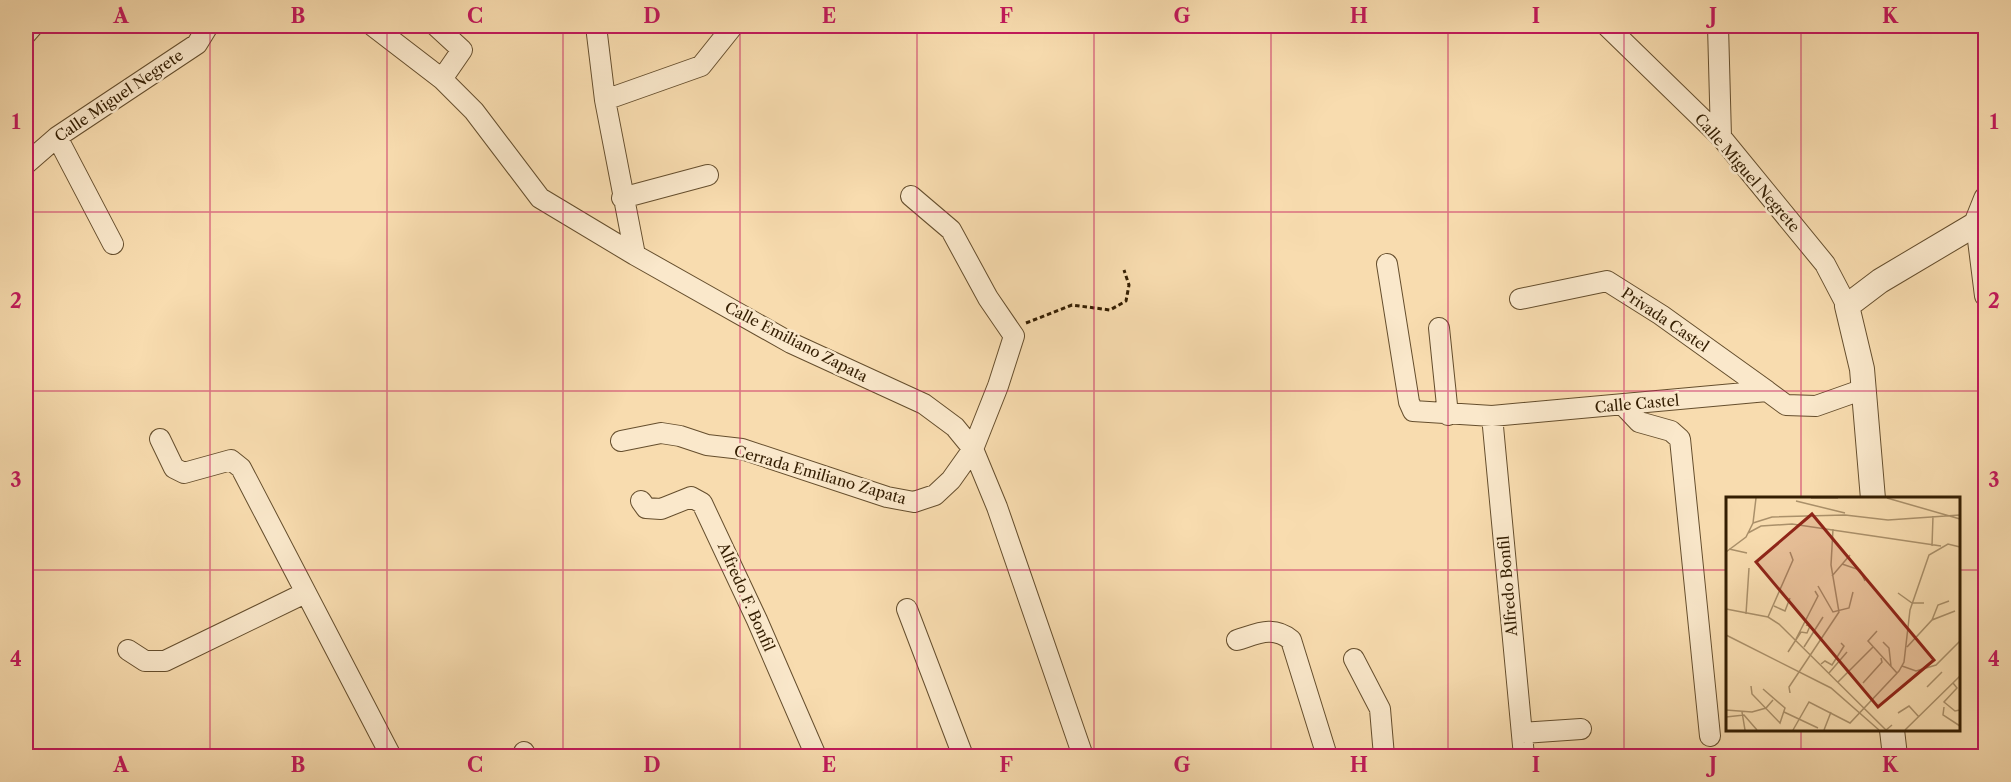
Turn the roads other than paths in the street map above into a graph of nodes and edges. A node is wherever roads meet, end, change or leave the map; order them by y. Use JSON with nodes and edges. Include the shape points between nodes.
{"nodes":[{"id":1,"x":33,"y":26,"type":"edge"},
{"id":2,"x":208,"y":26,"type":"edge"},
{"id":3,"x":374,"y":26,"type":"edge"},
{"id":4,"x":436,"y":26,"type":"edge"},
{"id":5,"x":596,"y":26,"type":"edge"},
{"id":6,"x":733,"y":26,"type":"edge"},
{"id":7,"x":1607,"y":26,"type":"edge"},
{"id":8,"x":1718,"y":26,"type":"edge"},
{"id":9,"x":26,"y":34,"type":"edge"},
{"id":10,"x":442,"y":80,"type":"junction"},
{"id":11,"x":605,"y":100,"type":"junction"},
{"id":12,"x":57,"y":137,"type":"junction"},
{"id":13,"x":1720,"y":137,"type":"junction"},
{"id":14,"x":26,"y":164,"type":"edge"},
{"id":15,"x":708,"y":175,"type":"dead end"},
{"id":16,"x":911,"y":196,"type":"dead end"},
{"id":17,"x":622,"y":198,"type":"junction"},
{"id":18,"x":1986,"y":199,"type":"edge"},
{"id":19,"x":1976,"y":224,"type":"junction"},
{"id":20,"x":113,"y":244,"type":"dead end"},
{"id":21,"x":635,"y":255,"type":"junction"},
{"id":22,"x":1387,"y":264,"type":"dead end"},
{"id":23,"x":1985,"y":296,"type":"edge"},
{"id":24,"x":1520,"y":299,"type":"dead end"},
{"id":25,"x":1847,"y":306,"type":"junction"},
{"id":26,"x":1439,"y":328,"type":"dead end"},
{"id":27,"x":1864,"y":389,"type":"junction"},
{"id":28,"x":1767,"y":391,"type":"junction"},
{"id":29,"x":1623,"y":405,"type":"junction"},
{"id":30,"x":1448,"y":415,"type":"junction"},
{"id":31,"x":1492,"y":416,"type":"junction"},
{"id":32,"x":160,"y":439,"type":"dead end"},
{"id":33,"x":621,"y":441,"type":"dead end"},
{"id":34,"x":973,"y":449,"type":"junction"},
{"id":35,"x":1873,"y":497,"type":"edge"},
{"id":36,"x":641,"y":501,"type":"dead end"},
{"id":37,"x":305,"y":593,"type":"junction"},
{"id":38,"x":907,"y":609,"type":"dead end"},
{"id":39,"x":1237,"y":640,"type":"dead end"},
{"id":40,"x":128,"y":650,"type":"dead end"},
{"id":41,"x":1354,"y":659,"type":"dead end"},
{"id":42,"x":1581,"y":729,"type":"dead end"},
{"id":43,"x":1892,"y":731,"type":"edge"},
{"id":44,"x":1522,"y":734,"type":"junction"},
{"id":45,"x":1710,"y":736,"type":"dead end"},
{"id":46,"x":391,"y":756,"type":"edge"},
{"id":47,"x":816,"y":756,"type":"edge"},
{"id":48,"x":963,"y":756,"type":"edge"},
{"id":49,"x":1083,"y":756,"type":"edge"},
{"id":50,"x":1327,"y":756,"type":"edge"},
{"id":51,"x":1384,"y":756,"type":"edge"},
{"id":52,"x":1524,"y":756,"type":"edge"},
{"id":53,"x":1895,"y":756,"type":"edge"}],
"edges":[{"from":1,"to":9,"type":"street"},
{"from":2,"to":12,"type":"street","name":"Calle Miguel Negrete","via":[[197,44]]},
{"from":3,"to":10,"type":"street","name":"Calle Emiliano Zapata"},
{"from":4,"to":10,"type":"street","via":[[462,50]]},
{"from":5,"to":11,"type":"street"},
{"from":6,"to":11,"type":"street","via":[[701,66]]},
{"from":7,"to":13,"type":"street","name":"Calle Miguel Negrete"},
{"from":8,"to":13,"type":"street"},
{"from":10,"to":21,"type":"street","name":"Calle Emiliano Zapata","via":[[474,111],[540,198]]},
{"from":11,"to":17,"type":"street"},
{"from":12,"to":14,"type":"street","name":"Calle Miguel Negrete"},
{"from":12,"to":20,"type":"street"},
{"from":13,"to":25,"type":"street","name":"Calle Miguel Negrete","via":[[1825,264]]},
{"from":15,"to":17,"type":"street"},
{"from":16,"to":34,"type":"street","name":"Cerrada Emiliano Zapata","via":[[951,230],[1014,336]]},
{"from":17,"to":21,"type":"street"},
{"from":18,"to":19,"type":"street"},
{"from":19,"to":23,"type":"street"},
{"from":19,"to":25,"type":"street","via":[[1880,281]]},
{"from":21,"to":34,"type":"street","name":"Calle Emiliano Zapata","via":[[791,343],[924,405],[955,427]]},
{"from":22,"to":30,"type":"street","name":"Calle Castel","via":[[1409,402],[1413,411]]},
{"from":24,"to":28,"type":"street","name":"Privada Castel","via":[[1607,281]]},
{"from":25,"to":27,"type":"street"},
{"from":26,"to":30,"type":"street"},
{"from":27,"to":28,"type":"street","via":[[1816,406],[1786,405]]},
{"from":27,"to":35,"type":"street"},
{"from":28,"to":29,"type":"street","name":"Calle Castel"},
{"from":29,"to":31,"type":"street","name":"Calle Castel"},
{"from":29,"to":45,"type":"street","via":[[1639,422],[1671,431],[1680,439]]},
{"from":30,"to":31,"type":"street","name":"Calle Castel"},
{"from":31,"to":44,"type":"street","name":"Alfredo Bonfil"},
{"from":32,"to":37,"type":"street","via":[[174,468],[184,473],[231,460],[241,468]]},
{"from":33,"to":34,"type":"street","name":"Cerrada Emiliano Zapata","via":[[661,433],[680,436],[707,445],[742,449],[887,497],[914,502],[935,495]]},
{"from":34,"to":49,"type":"street","name":"Calle Emiliano Zapata","via":[[997,507]]},
{"from":36,"to":47,"type":"street","name":"Alfredo F. Bonfil","via":[[646,508],[660,509],[691,497],[702,502]]},
{"from":37,"to":40,"type":"street","via":[[165,661],[145,661]]},
{"from":37,"to":46,"type":"street"},
{"from":38,"to":48,"type":"street"},
{"from":39,"to":50,"type":"street","via":[[1268,630],[1291,640]]},
{"from":41,"to":51,"type":"street","via":[[1380,709]]},
{"from":42,"to":44,"type":"street"},
{"from":43,"to":53,"type":"street"},
{"from":44,"to":52,"type":"street","name":"Alfredo Bonfil"}]}
